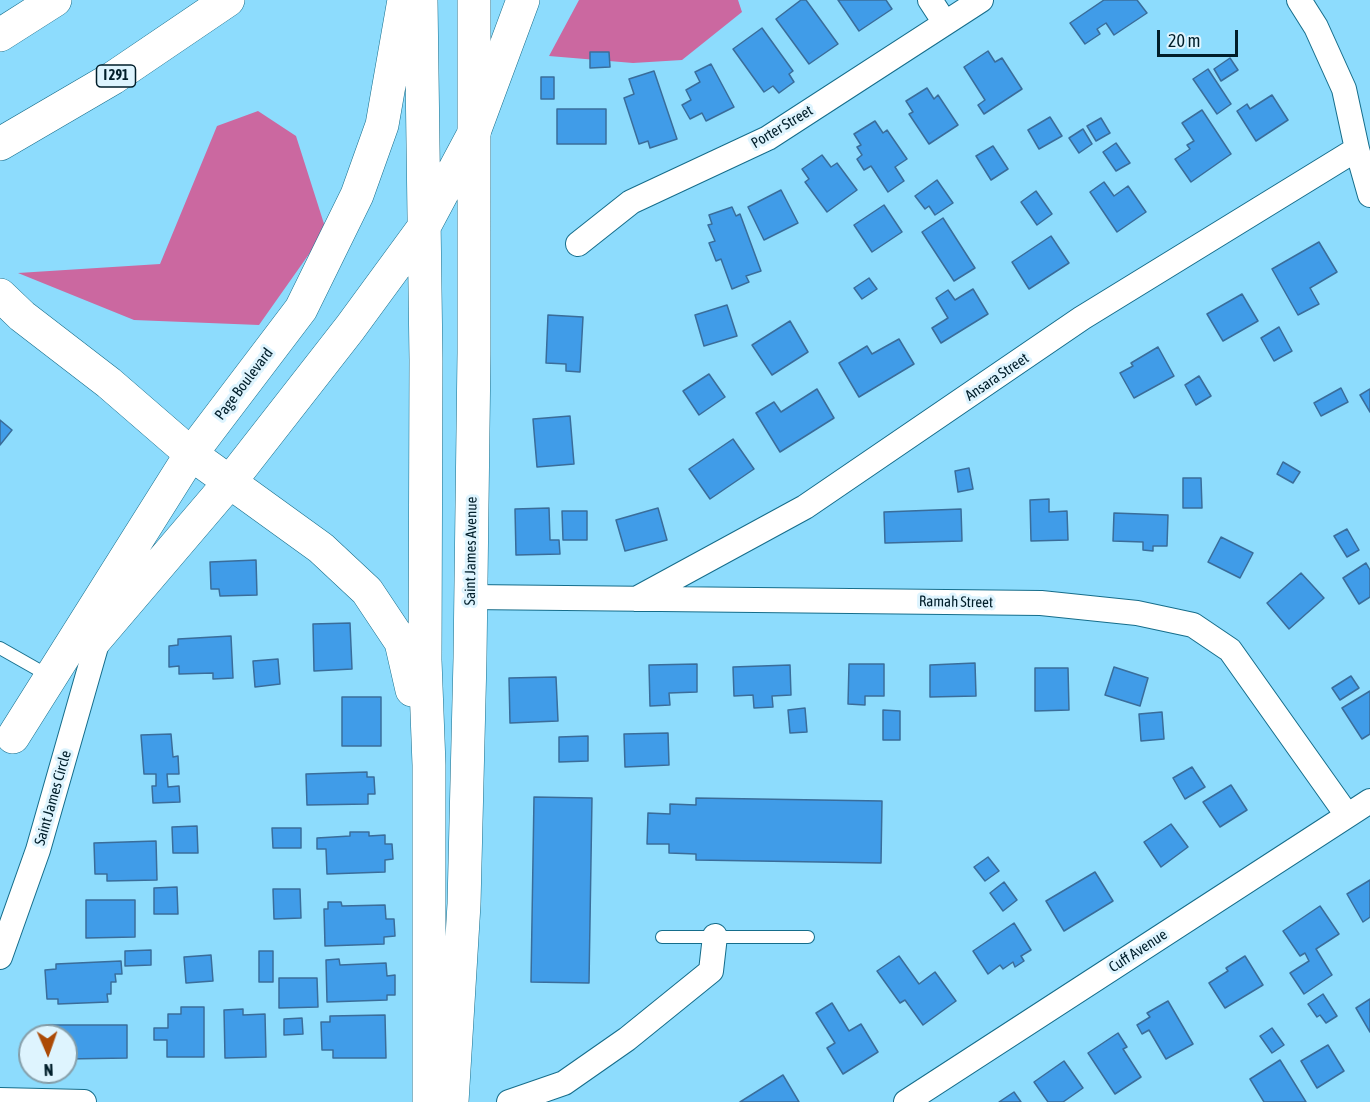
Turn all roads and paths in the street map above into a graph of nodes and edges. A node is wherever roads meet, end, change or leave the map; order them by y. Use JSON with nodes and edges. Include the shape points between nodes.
{"nodes":[{"id":1,"x":55,"y":0,"type":"edge"},
{"id":2,"x":228,"y":0,"type":"edge"},
{"id":3,"x":404,"y":0,"type":"edge"},
{"id":4,"x":422,"y":0,"type":"edge"},
{"id":5,"x":474,"y":0,"type":"edge"},
{"id":6,"x":523,"y":0,"type":"edge"},
{"id":7,"x":930,"y":0,"type":"edge"},
{"id":8,"x":981,"y":0,"type":"edge"},
{"id":9,"x":1299,"y":0,"type":"edge"},
{"id":10,"x":945,"y":23,"type":"junction"},
{"id":11,"x":0,"y":34,"type":"edge"},
{"id":12,"x":474,"y":132,"type":"junction"},
{"id":13,"x":0,"y":144,"type":"edge"},
{"id":14,"x":1357,"y":150,"type":"junction"},
{"id":15,"x":1370,"y":195,"type":"edge"},
{"id":16,"x":424,"y":227,"type":"junction"},
{"id":17,"x":578,"y":244,"type":"dead end"},
{"id":18,"x":7,"y":306,"type":"edge"},
{"id":19,"x":191,"y":454,"type":"junction"},
{"id":20,"x":229,"y":483,"type":"junction"},
{"id":21,"x":470,"y":597,"type":"junction"},
{"id":22,"x":635,"y":600,"type":"junction"},
{"id":23,"x":99,"y":636,"type":"junction"},
{"id":24,"x":0,"y":648,"type":"edge"},
{"id":25,"x":55,"y":679,"type":"junction"},
{"id":26,"x":7,"y":745,"type":"edge"},
{"id":27,"x":429,"y":765,"type":"junction"},
{"id":28,"x":1370,"y":801,"type":"edge"},
{"id":29,"x":1347,"y":815,"type":"junction"},
{"id":30,"x":662,"y":936,"type":"dead end"},
{"id":31,"x":715,"y":936,"type":"junction"},
{"id":32,"x":808,"y":937,"type":"dead end"},
{"id":33,"x":0,"y":957,"type":"edge"},
{"id":34,"x":0,"y":1100,"type":"edge"},
{"id":35,"x":84,"y":1102,"type":"edge"},
{"id":36,"x":429,"y":1102,"type":"edge"},
{"id":37,"x":452,"y":1102,"type":"edge"},
{"id":38,"x":509,"y":1102,"type":"edge"},
{"id":39,"x":906,"y":1102,"type":"edge"}],
"edges":[{"from":1,"to":11,"type":"main road"},
{"from":2,"to":13,"type":"main road","number":"I 291","via":[[113,78]]},
{"from":3,"to":19,"type":"main road","name":"Page Boulevard","via":[[382,125],[357,195],[301,309]]},
{"from":4,"to":16,"type":"main road"},
{"from":5,"to":12,"type":"main road","name":"Saint James Avenue"},
{"from":6,"to":12,"type":"main road"},
{"from":7,"to":10,"type":"street"},
{"from":8,"to":10,"type":"street","name":"Porter Street"},
{"from":9,"to":14,"type":"street","via":[[1344,89]]},
{"from":10,"to":17,"type":"street","name":"Porter Street","via":[[768,138],[631,202]]},
{"from":12,"to":16,"type":"main road","name":"Page Boulevard"},
{"from":12,"to":21,"type":"main road","name":"Saint James Avenue"},
{"from":14,"to":15,"type":"street"},
{"from":14,"to":22,"type":"street","name":"Ansara Street","via":[[1082,318],[805,507]]},
{"from":16,"to":20,"type":"main road","name":"Page Boulevard"},
{"from":16,"to":27,"type":"main road","via":[[425,660]]},
{"from":18,"to":19,"type":"main road","via":[[109,383]]},
{"from":19,"to":20,"type":"main road"},
{"from":19,"to":25,"type":"main road","name":"Page Boulevard"},
{"from":20,"to":23,"type":"main road","name":"Page Boulevard"},
{"from":20,"to":27,"type":"main road","via":[[321,548],[367,591],[401,642]]},
{"from":21,"to":22,"type":"street","name":"Ramah Street"},
{"from":21,"to":37,"type":"main road","name":"Saint James Avenue","via":[[464,904]]},
{"from":22,"to":29,"type":"street","name":"Ramah Street","via":[[1041,603],[1137,613],[1193,625],[1230,650]]},
{"from":23,"to":25,"type":"main road","name":"Page Boulevard"},
{"from":23,"to":33,"type":"street","name":"Saint James Circle","via":[[38,850]]},
{"from":24,"to":25,"type":"lane"},
{"from":25,"to":26,"type":"main road","name":"Page Boulevard"},
{"from":27,"to":36,"type":"main road"},
{"from":28,"to":29,"type":"street","name":"Cuff Avenue"},
{"from":29,"to":39,"type":"street","name":"Cuff Avenue"},
{"from":30,"to":31,"type":"lane"},
{"from":31,"to":32,"type":"lane"},
{"from":31,"to":38,"type":"street","via":[[711,971],[627,1039],[564,1083]]},
{"from":34,"to":35,"type":"street"}]}
